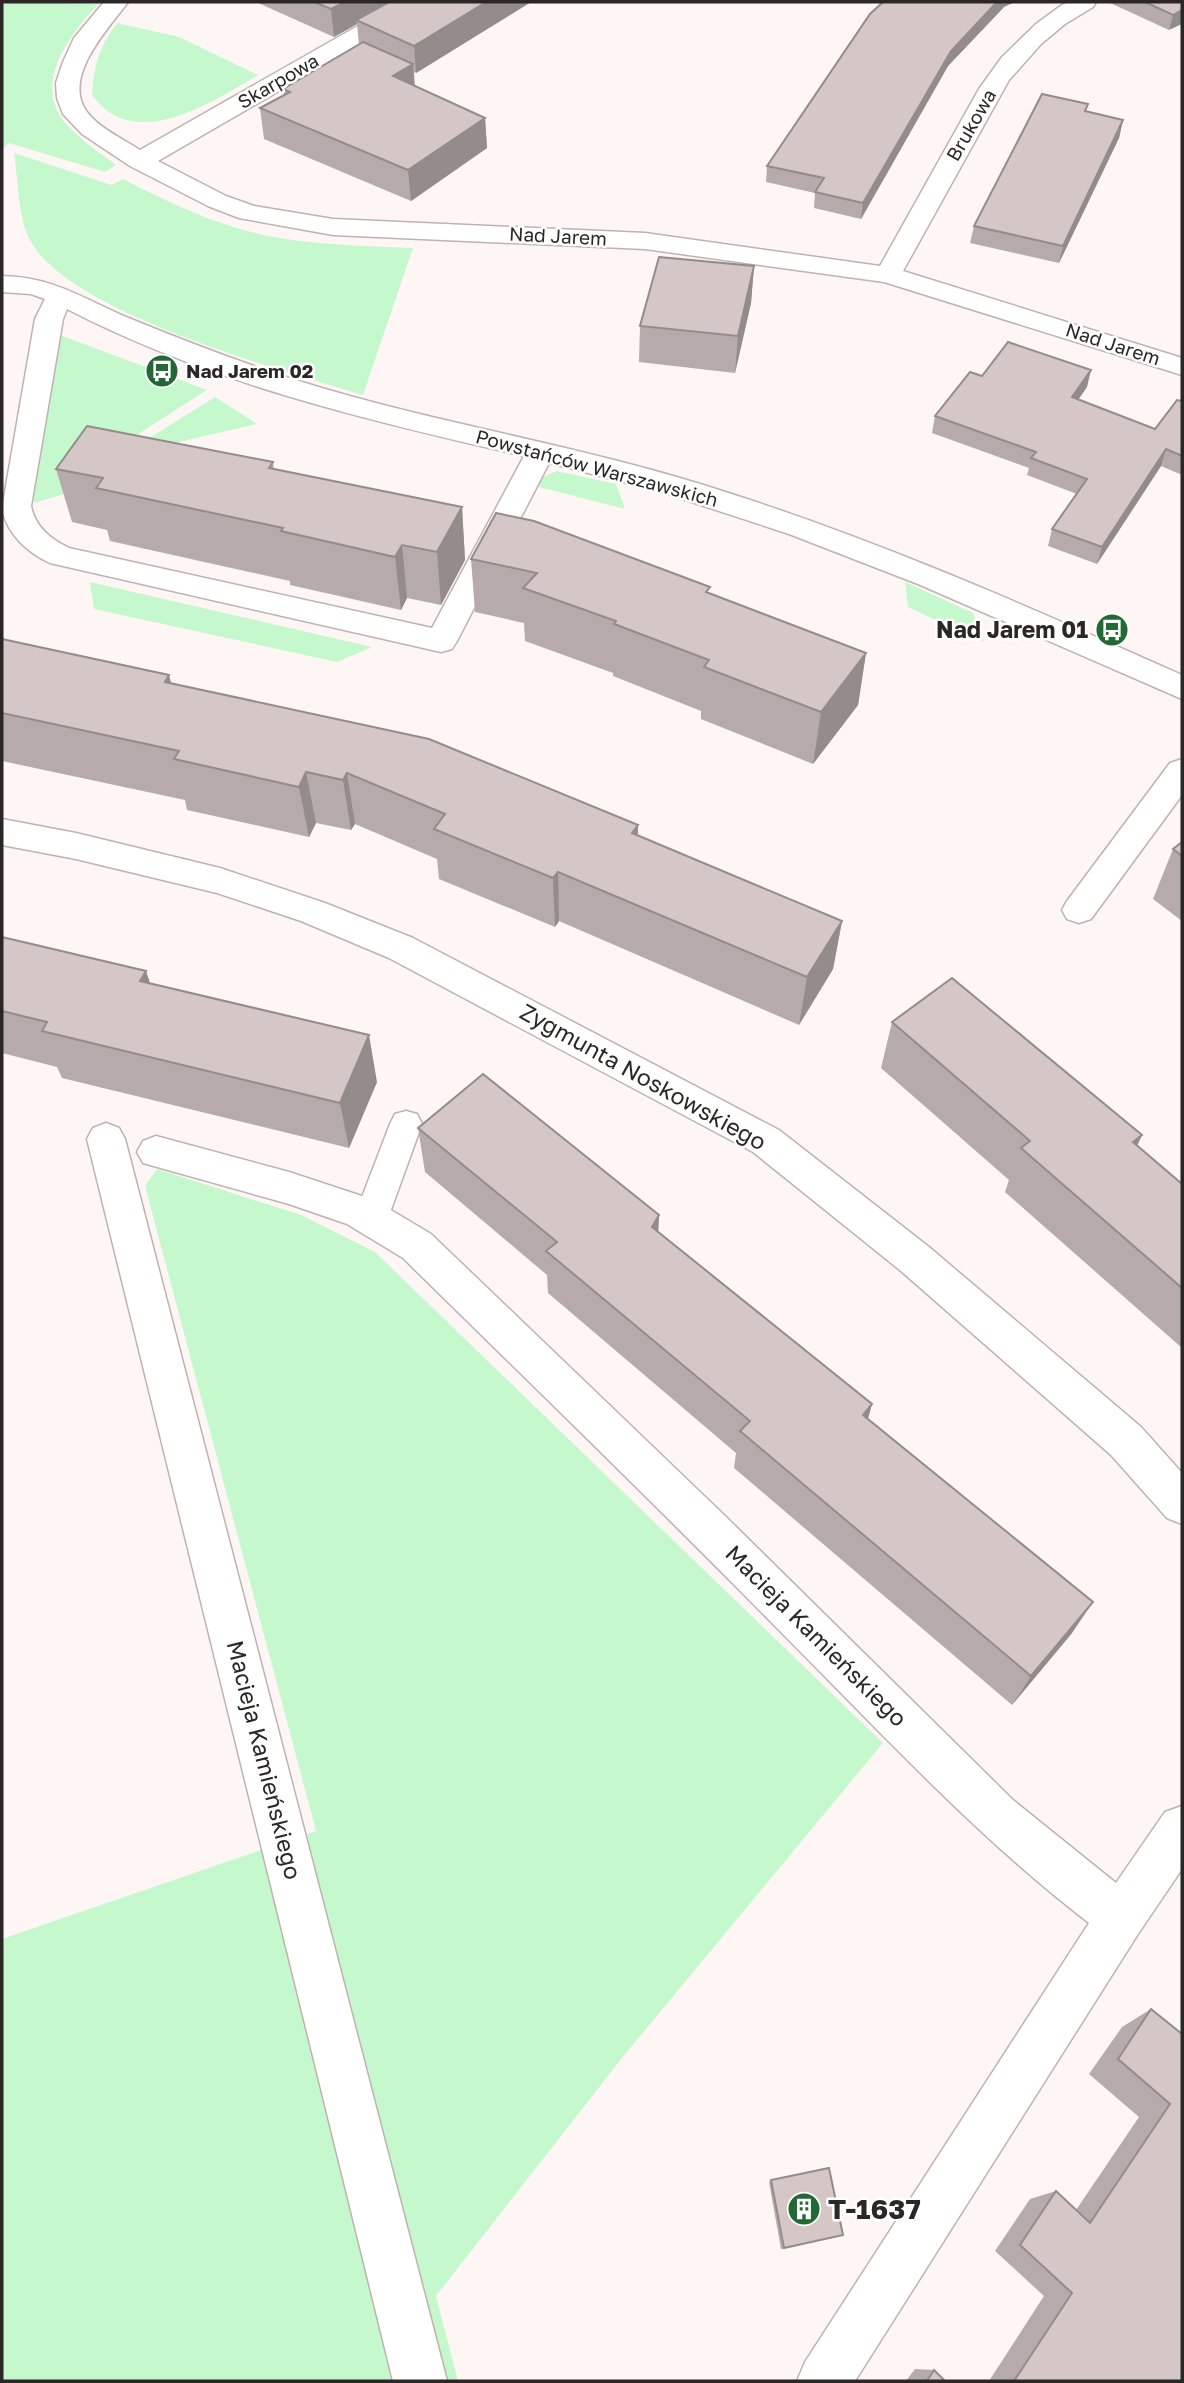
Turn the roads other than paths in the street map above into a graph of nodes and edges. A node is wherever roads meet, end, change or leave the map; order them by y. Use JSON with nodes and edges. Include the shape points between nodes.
{"nodes":[{"id":1,"x":116,"y":2,"type":"edge"},
{"id":2,"x":416,"y":2,"type":"edge"},
{"id":3,"x":1085,"y":2,"type":"edge"},
{"id":4,"x":139,"y":160,"type":"junction"},
{"id":5,"x":888,"y":275,"type":"junction"},
{"id":6,"x":2,"y":284,"type":"edge"},
{"id":7,"x":61,"y":295,"type":"junction"},
{"id":8,"x":1182,"y":367,"type":"edge"},
{"id":9,"x":541,"y":451,"type":"junction"},
{"id":10,"x":1182,"y":688,"type":"edge"},
{"id":11,"x":1182,"y":771,"type":"edge"},
{"id":12,"x":2,"y":832,"type":"edge"},
{"id":13,"x":1079,"y":910,"type":"dead end"},
{"id":14,"x":406,"y":1124,"type":"dead end"},
{"id":15,"x":106,"y":1139,"type":"dead end"},
{"id":16,"x":156,"y":1152,"type":"dead end"},
{"id":17,"x":371,"y":1218,"type":"junction"},
{"id":18,"x":1182,"y":1504,"type":"edge"},
{"id":19,"x":1182,"y":1829,"type":"edge"},
{"id":20,"x":1121,"y":1917,"type":"junction"},
{"id":21,"x":420,"y":2381,"type":"edge"},
{"id":22,"x":824,"y":2381,"type":"edge"}],
"edges":[{"from":1,"to":4,"type":"street","name":"Nad Jarem","via":[[86,38],[68,83],[69,98],[75,114],[91,129]]},
{"from":2,"to":4,"type":"street","name":"Skarpowa"},
{"from":3,"to":5,"type":"street","name":"Brukowa","via":[[1037,33],[1008,63]]},
{"from":4,"to":5,"type":"street","name":"Nad Jarem","via":[[217,201],[285,221],[333,228],[645,241]]},
{"from":5,"to":8,"type":"street","name":"Nad Jarem"},
{"from":6,"to":7,"type":"street","name":"Powstańców Warszawskich","via":[[30,284]]},
{"from":7,"to":9,"type":"street","name":"Powstańców Warszawskich","via":[[159,341],[314,395]]},
{"from":7,"to":9,"type":"street","via":[[49,320],[16,506],[23,525],[46,551],[61,556],[441,642]]},
{"from":9,"to":10,"type":"street","name":"Powstańców Warszawskich","via":[[667,484],[806,529],[949,585]]},
{"from":11,"to":13,"type":"street"},
{"from":12,"to":18,"type":"street","name":"Zygmunta Noskowskiego","via":[[220,881],[326,917],[401,948],[766,1141],[915,1259],[1126,1441]]},
{"from":14,"to":17,"type":"lane"},
{"from":15,"to":21,"type":"street","name":"Macieja Kamieńskiego"},
{"from":16,"to":17,"type":"street","name":"Macieja Kamieńskiego","via":[[289,1188]]},
{"from":17,"to":20,"type":"street","name":"Macieja Kamieńskiego","via":[[417,1246],[997,1816]]},
{"from":19,"to":20,"type":"street"},
{"from":20,"to":22,"type":"street"}]}
